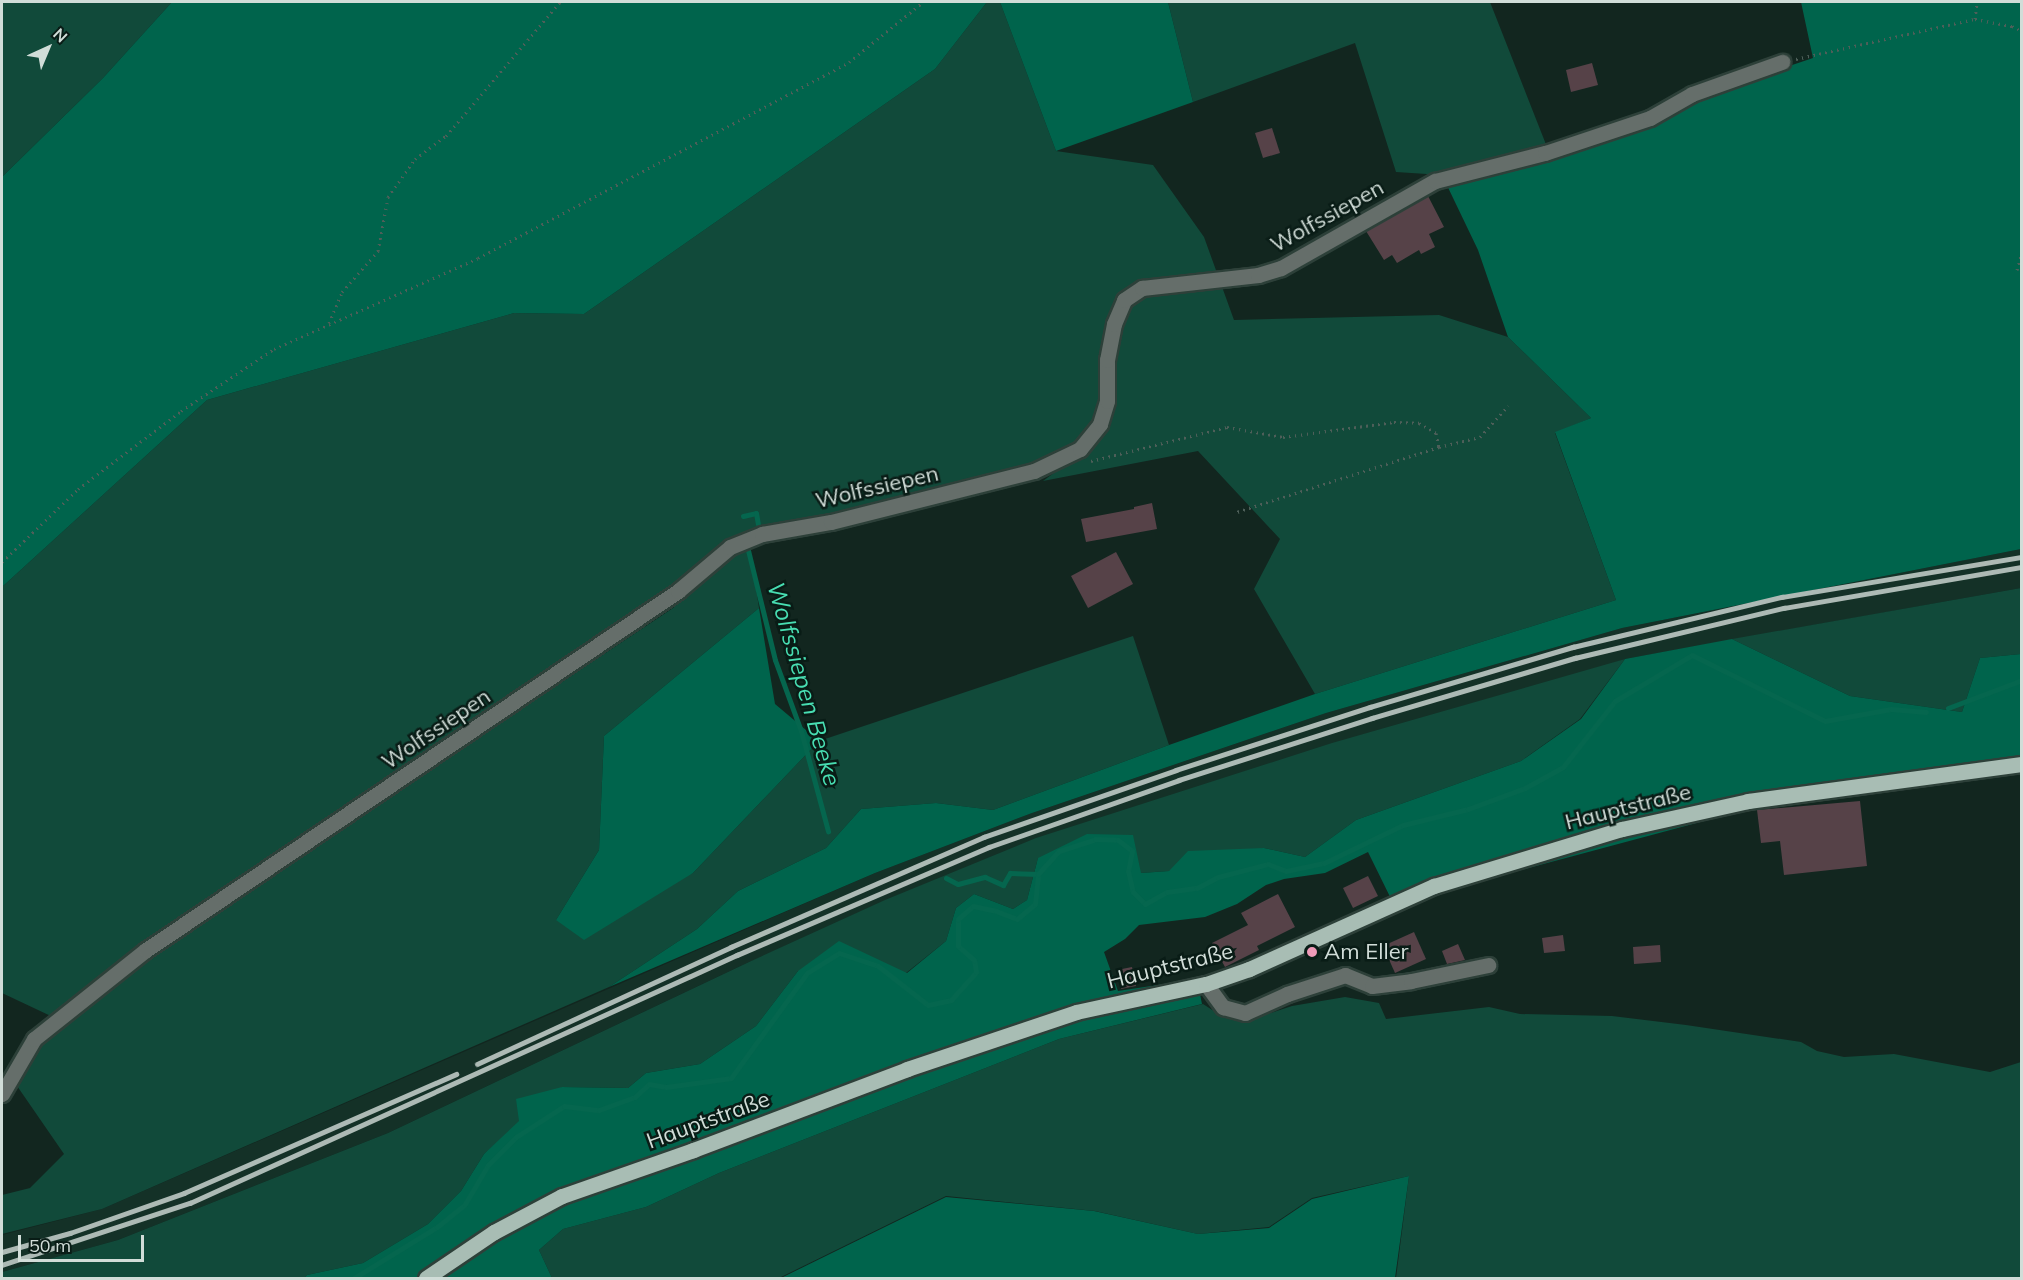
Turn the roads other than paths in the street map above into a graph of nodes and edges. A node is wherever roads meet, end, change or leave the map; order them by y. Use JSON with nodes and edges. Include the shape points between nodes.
{"nodes":[{"id":1,"x":1782,"y":62,"type":"road end"},
{"id":2,"x":2022,"y":764,"type":"edge"},
{"id":3,"x":1488,"y":965,"type":"dead end"},
{"id":4,"x":1206,"y":984,"type":"junction"},
{"id":5,"x":2,"y":1094,"type":"edge"},
{"id":6,"x":426,"y":1278,"type":"edge"}],
"edges":[{"from":1,"to":5,"type":"street","name":"Wolfssiepen","via":[[1692,94],[1650,118],[1545,153],[1435,181],[1281,268],[1258,275],[1142,288],[1124,300],[1114,324],[1101,424],[1080,449],[1034,471],[831,522],[762,534],[730,547],[678,591],[146,950],[34,1040]]},
{"from":2,"to":4,"type":"main road","name":"Hauptstraße","via":[[1748,801],[1622,829],[1434,886],[1249,969]]},
{"from":3,"to":4,"type":"street","via":[[1372,986],[1345,975],[1245,1013],[1222,1007]]},
{"from":4,"to":6,"type":"main road","name":"Hauptstraße","via":[[1076,1012],[907,1069],[562,1196],[494,1232]]}]}
